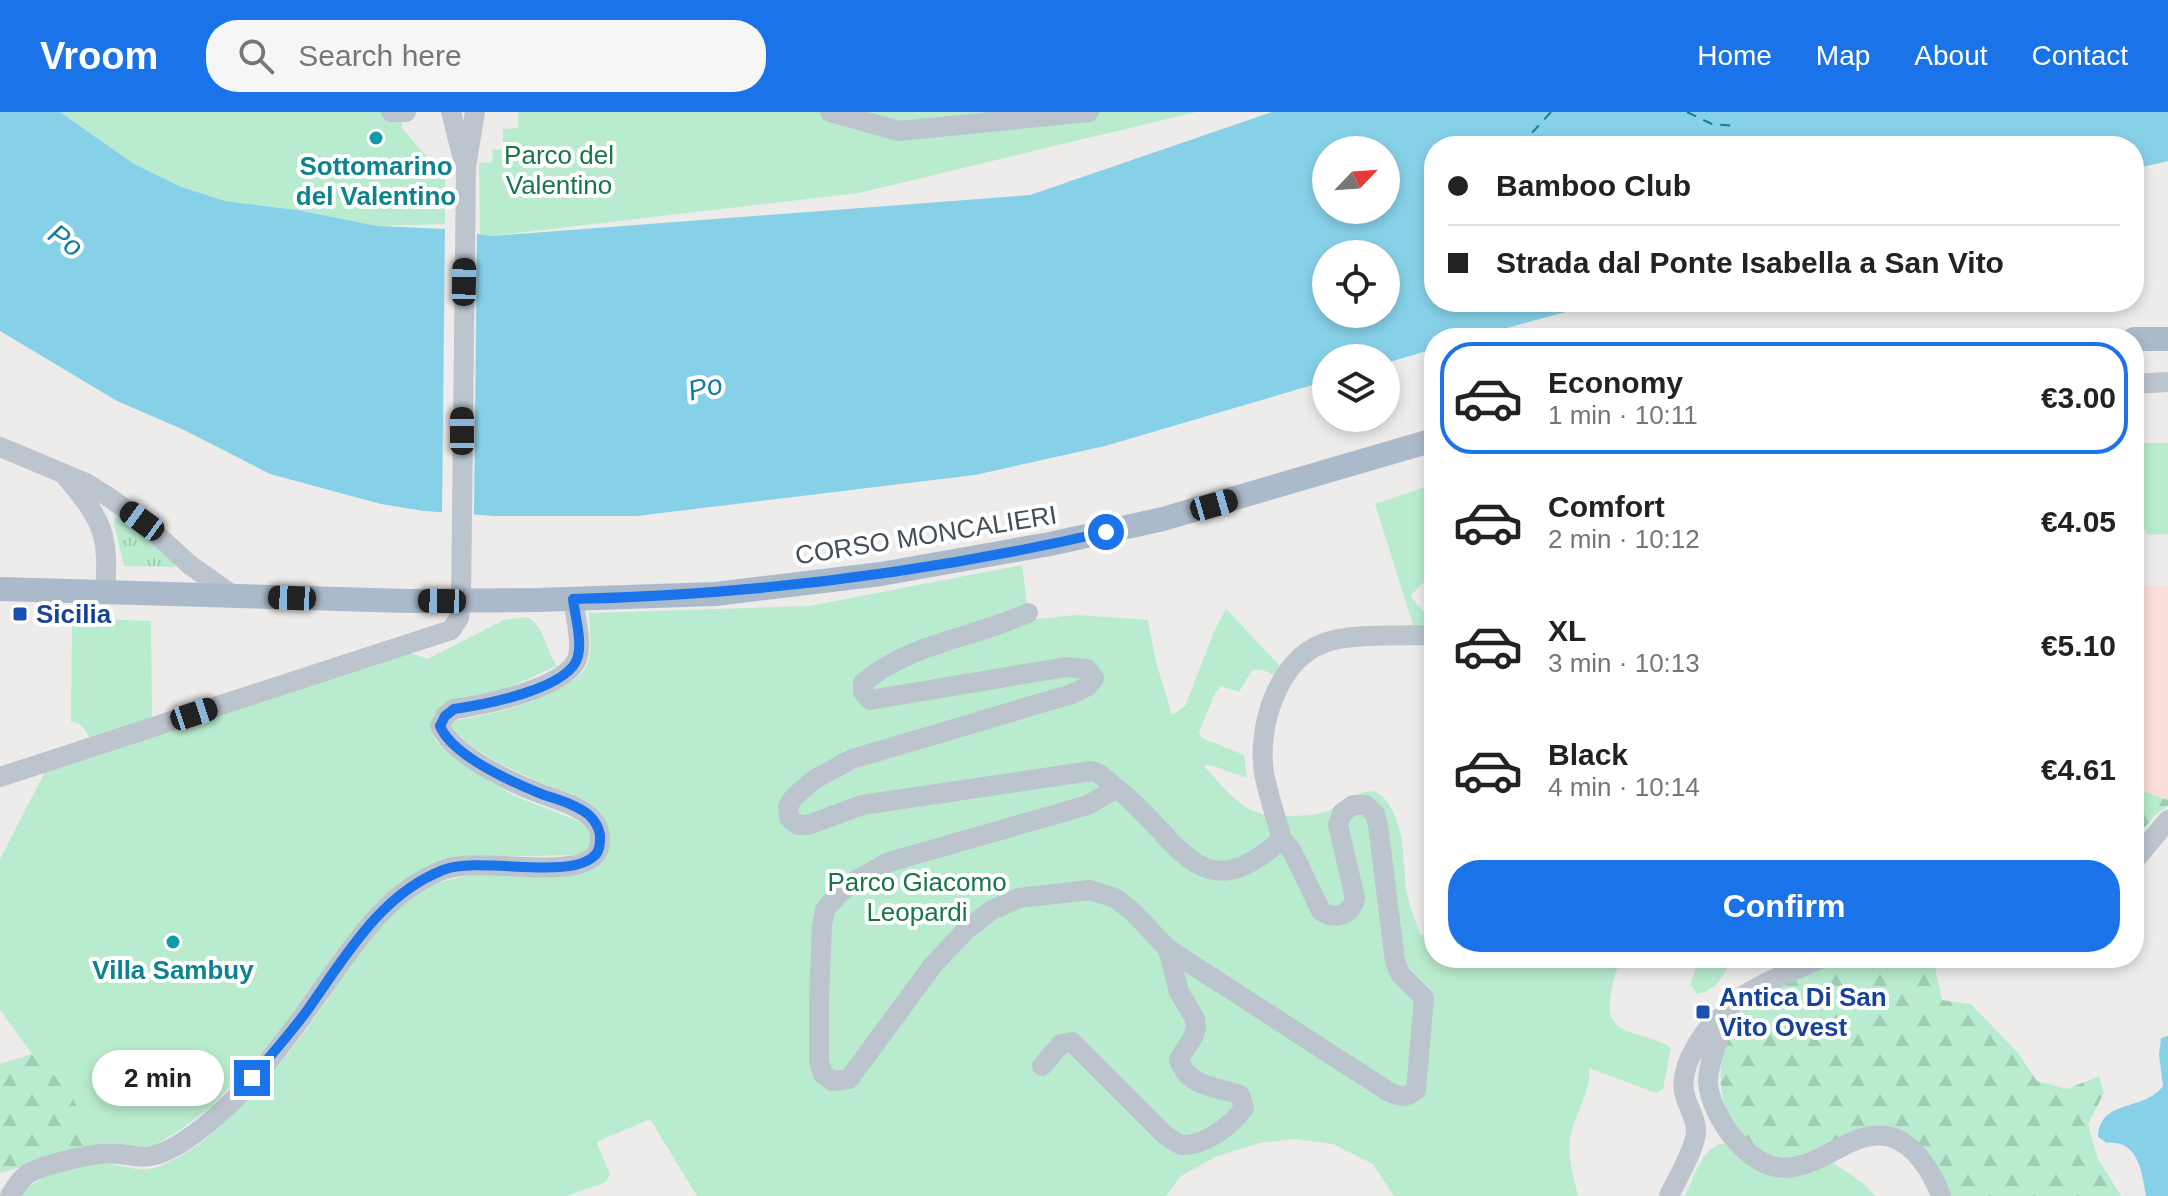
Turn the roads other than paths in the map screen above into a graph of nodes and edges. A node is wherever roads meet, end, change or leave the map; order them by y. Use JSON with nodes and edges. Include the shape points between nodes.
{"nodes":[{"id":1,"x":391,"y":112,"type":"edge"},
{"id":2,"x":406,"y":112,"type":"edge"},
{"id":3,"x":451,"y":112,"type":"edge"},
{"id":4,"x":475,"y":112,"type":"edge"},
{"id":5,"x":830,"y":112,"type":"edge"},
{"id":6,"x":1003,"y":112,"type":"edge"},
{"id":7,"x":1089,"y":112,"type":"edge"},
{"id":8,"x":979,"y":123,"type":"junction"},
{"id":9,"x":466,"y":167,"type":"junction"},
{"id":10,"x":2144,"y":339,"type":"edge"},
{"id":11,"x":2168,"y":339,"type":"edge"},
{"id":12,"x":2168,"y":382,"type":"edge"},
{"id":13,"x":2144,"y":383,"type":"edge"},
{"id":14,"x":1424,"y":443,"type":"edge"},
{"id":15,"x":0,"y":447,"type":"edge"},
{"id":16,"x":64,"y":475,"type":"junction"},
{"id":17,"x":0,"y":589,"type":"edge"},
{"id":18,"x":105,"y":594,"type":"junction"},
{"id":19,"x":234,"y":596,"type":"junction"},
{"id":20,"x":573,"y":599,"type":"junction"},
{"id":21,"x":461,"y":602,"type":"junction"},
{"id":22,"x":1028,"y":613,"type":"dead end"},
{"id":23,"x":1424,"y":636,"type":"edge"},
{"id":24,"x":0,"y":777,"type":"edge"},
{"id":25,"x":1111,"y":785,"type":"junction"},
{"id":26,"x":2168,"y":820,"type":"edge"},
{"id":27,"x":1282,"y":839,"type":"junction"},
{"id":28,"x":2144,"y":849,"type":"edge"},
{"id":29,"x":1168,"y":949,"type":"junction"},
{"id":30,"x":1802,"y":968,"type":"edge"},
{"id":31,"x":1727,"y":1013,"type":"junction"},
{"id":32,"x":1042,"y":1066,"type":"dead end"},
{"id":33,"x":10,"y":1196,"type":"edge"},
{"id":34,"x":1669,"y":1196,"type":"edge"},
{"id":35,"x":1941,"y":1196,"type":"edge"}],
"edges":[{"from":1,"to":2,"type":"street"},
{"from":3,"to":9,"type":"street"},
{"from":4,"to":9,"type":"street"},
{"from":5,"to":8,"type":"street","via":[[899,131]]},
{"from":6,"to":8,"type":"street"},
{"from":7,"to":8,"type":"street"},
{"from":9,"to":21,"type":"street"},
{"from":10,"to":11,"type":"main road"},
{"from":12,"to":13,"type":"street"},
{"from":14,"to":20,"type":"main road","name":"CORSO MONCALIERI","via":[[1163,519],[1050,544],[881,574],[715,594]]},
{"from":15,"to":16,"type":"street"},
{"from":16,"to":18,"type":"street","via":[[102,525]]},
{"from":16,"to":19,"type":"street","via":[[110,498]]},
{"from":17,"to":18,"type":"main road","name":"CORSO MONCALIERI"},
{"from":18,"to":19,"type":"main road","name":"CORSO MONCALIERI"},
{"from":19,"to":21,"type":"main road","name":"CORSO MONCALIERI"},
{"from":20,"to":21,"type":"main road","name":"CORSO MONCALIERI"},
{"from":20,"to":33,"type":"street","via":[[579,644],[573,667],[528,692],[454,709],[440,726],[465,753],[516,784],[591,817],[600,831],[594,857],[574,865],[458,867],[420,881],[373,919],[302,1017],[204,1126],[151,1157],[101,1154],[28,1174]]},
{"from":21,"to":24,"type":"street","via":[[451,630]]},
{"from":22,"to":25,"type":"street","via":[[900,659],[863,683],[863,692],[870,700],[879,700],[1066,667],[1092,673],[1088,686],[852,759],[794,797],[789,818],[808,825],[862,805],[1091,771]]},
{"from":23,"to":27,"type":"street","via":[[1325,642],[1296,660],[1273,697],[1265,733],[1264,775]]},
{"from":25,"to":27,"type":"street","via":[[1136,802],[1202,868],[1237,870]]},
{"from":25,"to":29,"type":"street","via":[[1110,792],[1088,805],[889,862],[837,896],[825,910],[822,926],[823,1074],[832,1081],[849,1079],[933,965],[967,929],[1009,901],[1090,890],[1115,898]]},
{"from":26,"to":28,"type":"street"},
{"from":27,"to":29,"type":"street","via":[[1321,911],[1338,916],[1347,913],[1355,898],[1338,825],[1342,813],[1353,805],[1366,805],[1375,814],[1395,961],[1400,974],[1424,998],[1412,1093],[1389,1092]]},
{"from":29,"to":32,"type":"street","via":[[1196,1028],[1179,1059],[1181,1068],[1196,1082],[1240,1095],[1244,1108],[1233,1120],[1199,1142],[1181,1145],[1072,1042],[1061,1044]]},
{"from":30,"to":31,"type":"street","via":[[1735,1002]]},
{"from":31,"to":34,"type":"street","via":[[1713,1021],[1694,1051],[1683,1087],[1696,1134]]},
{"from":31,"to":35,"type":"street","via":[[1708,1082],[1719,1117],[1754,1158],[1792,1168],[1872,1135],[1884,1135],[1907,1146],[1925,1165]]}]}
